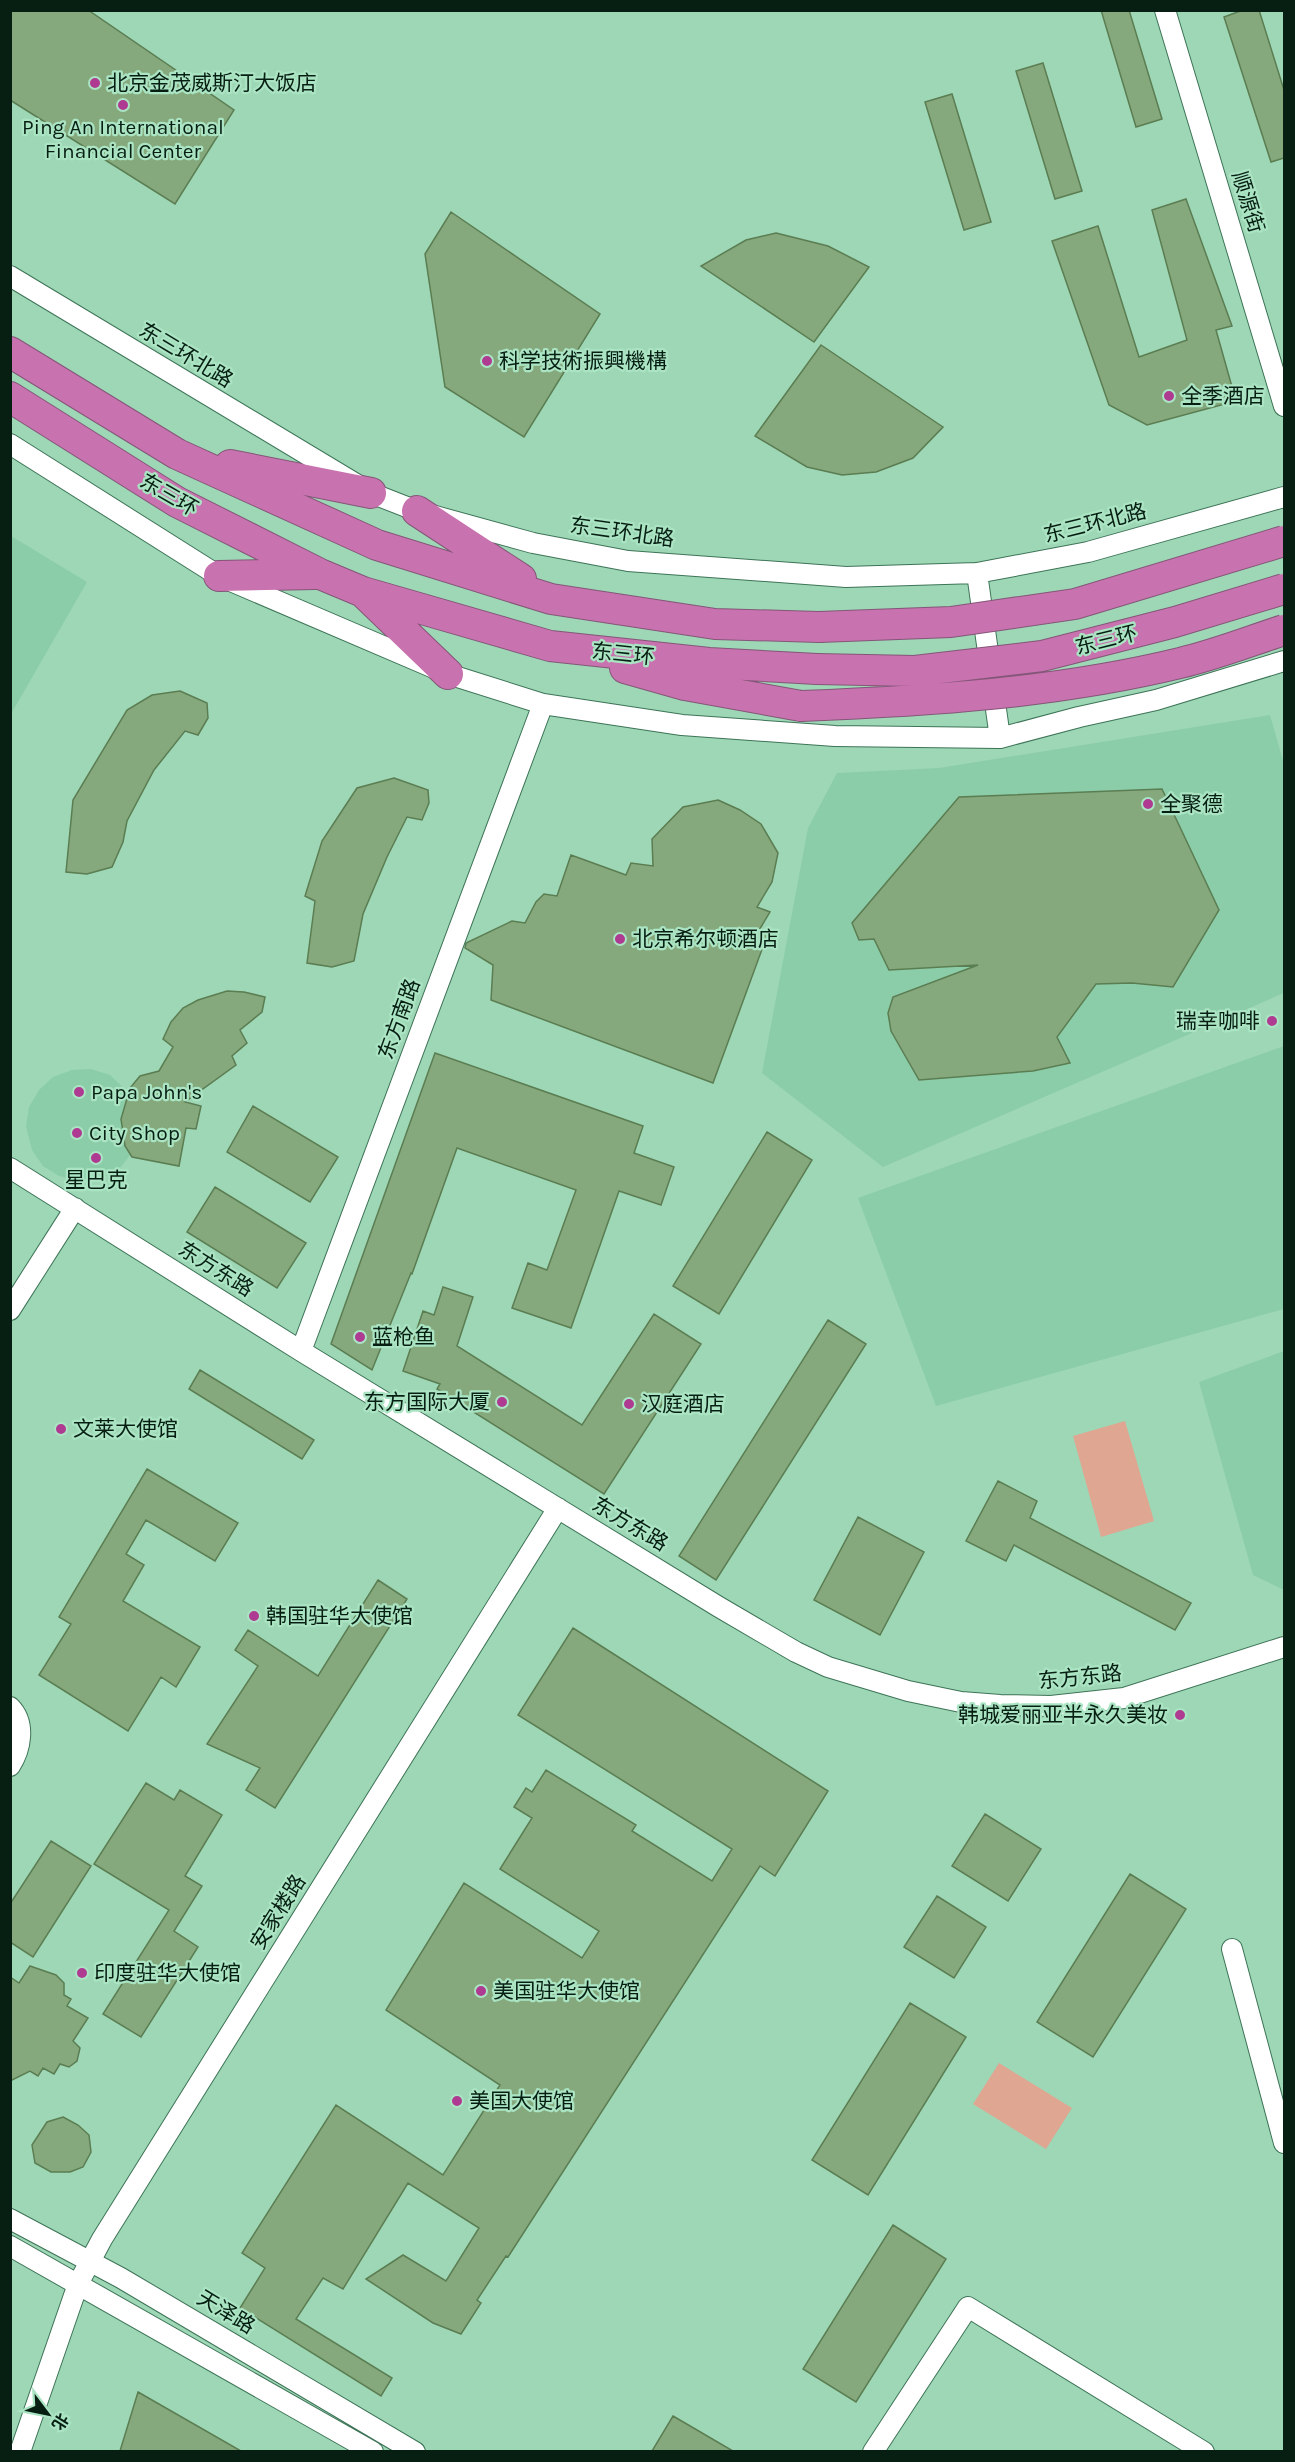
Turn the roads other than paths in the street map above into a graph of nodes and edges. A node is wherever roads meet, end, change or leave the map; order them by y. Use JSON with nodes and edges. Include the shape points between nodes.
{"nodes":[{"id":1,"x":1165,"y":10,"type":"edge"},
{"id":2,"x":10,"y":276,"type":"edge"},
{"id":3,"x":10,"y":352,"type":"edge"},
{"id":4,"x":10,"y":397,"type":"edge"},
{"id":5,"x":1284,"y":406,"type":"edge"},
{"id":6,"x":10,"y":444,"type":"edge"},
{"id":7,"x":177,"y":454,"type":"junction"},
{"id":8,"x":371,"y":493,"type":"junction"},
{"id":9,"x":1284,"y":497,"type":"edge"},
{"id":10,"x":417,"y":511,"type":"junction"},
{"id":11,"x":1284,"y":541,"type":"edge"},
{"id":12,"x":977,"y":573,"type":"junction"},
{"id":13,"x":320,"y":574,"type":"junction"},
{"id":14,"x":219,"y":576,"type":"junction"},
{"id":15,"x":1284,"y":589,"type":"edge"},
{"id":16,"x":363,"y":592,"type":"junction"},
{"id":17,"x":551,"y":599,"type":"junction"},
{"id":18,"x":1284,"y":630,"type":"edge"},
{"id":19,"x":550,"y":646,"type":"junction"},
{"id":20,"x":1284,"y":661,"type":"edge"},
{"id":21,"x":448,"y":674,"type":"junction"},
{"id":22,"x":543,"y":704,"type":"junction"},
{"id":23,"x":1000,"y":738,"type":"junction"},
{"id":24,"x":10,"y":1168,"type":"edge"},
{"id":25,"x":75,"y":1208,"type":"junction"},
{"id":26,"x":10,"y":1310,"type":"edge"},
{"id":27,"x":301,"y":1351,"type":"junction"},
{"id":28,"x":558,"y":1508,"type":"junction"},
{"id":29,"x":1284,"y":1647,"type":"edge"},
{"id":30,"x":10,"y":1707,"type":"edge"},
{"id":31,"x":10,"y":1766,"type":"edge"},
{"id":32,"x":1232,"y":1948,"type":"dead end"},
{"id":33,"x":1284,"y":2143,"type":"edge"},
{"id":34,"x":10,"y":2219,"type":"edge"},
{"id":35,"x":10,"y":2246,"type":"edge"},
{"id":36,"x":90,"y":2262,"type":"junction"},
{"id":37,"x":78,"y":2284,"type":"junction"},
{"id":38,"x":20,"y":2451,"type":"edge"},
{"id":39,"x":373,"y":2451,"type":"edge"},
{"id":40,"x":415,"y":2451,"type":"edge"},
{"id":41,"x":873,"y":2451,"type":"edge"},
{"id":42,"x":1204,"y":2451,"type":"edge"}],
"edges":[{"from":1,"to":5,"type":"street","name":"顺源街"},
{"from":2,"to":8,"type":"street","name":"东三环北路"},
{"from":3,"to":7,"type":"highway","name":"东三环"},
{"from":4,"to":13,"type":"highway","name":"东三环","via":[[177,502]]},
{"from":6,"to":14,"type":"street"},
{"from":7,"to":8,"type":"highway"},
{"from":7,"to":17,"type":"highway","name":"东三环","via":[[377,545]]},
{"from":8,"to":10,"type":"street","name":"东三环北路"},
{"from":9,"to":12,"type":"street","name":"东三环北路","via":[[1088,552]]},
{"from":10,"to":12,"type":"street","name":"东三环北路","via":[[533,543],[628,561],[846,577]]},
{"from":10,"to":17,"type":"highway"},
{"from":11,"to":17,"type":"highway","name":"东三环","bridge":true,"via":[[1075,604],[951,622],[819,627],[715,624]]},
{"from":12,"to":23,"type":"street"},
{"from":13,"to":14,"type":"highway"},
{"from":13,"to":16,"type":"highway","name":"东三环"},
{"from":14,"to":21,"type":"street"},
{"from":15,"to":19,"type":"highway","name":"东三环","bridge":true,"via":[[1042,656],[915,671],[709,663]]},
{"from":16,"to":19,"type":"highway","name":"东三环"},
{"from":16,"to":21,"type":"highway"},
{"from":18,"to":19,"type":"highway","bridge":true,"via":[[1181,663],[1061,687],[924,701],[801,706],[685,685]]},
{"from":20,"to":23,"type":"street","via":[[1156,700]]},
{"from":21,"to":22,"type":"street"},
{"from":22,"to":23,"type":"street","via":[[682,725],[835,736]]},
{"from":22,"to":27,"type":"street","name":"东方南路"},
{"from":24,"to":25,"type":"street","name":"东方东路"},
{"from":25,"to":26,"type":"street"},
{"from":25,"to":27,"type":"street","name":"东方东路"},
{"from":27,"to":28,"type":"street","name":"东方东路"},
{"from":28,"to":29,"type":"street","name":"东方东路","via":[[796,1652],[863,1679],[961,1702],[1051,1706],[1124,1698]]},
{"from":28,"to":36,"type":"street","name":"安家楼路"},
{"from":30,"to":31,"type":"street","via":[[21,1730],[19,1753]]},
{"from":32,"to":33,"type":"street"},
{"from":34,"to":36,"type":"street","name":"天泽路"},
{"from":35,"to":37,"type":"street"},
{"from":36,"to":37,"type":"street","name":"安家楼路"},
{"from":36,"to":40,"type":"street","name":"天泽路"},
{"from":37,"to":38,"type":"street","name":"安家楼路"},
{"from":37,"to":39,"type":"street"},
{"from":41,"to":42,"type":"street","via":[[968,2307]]}]}
